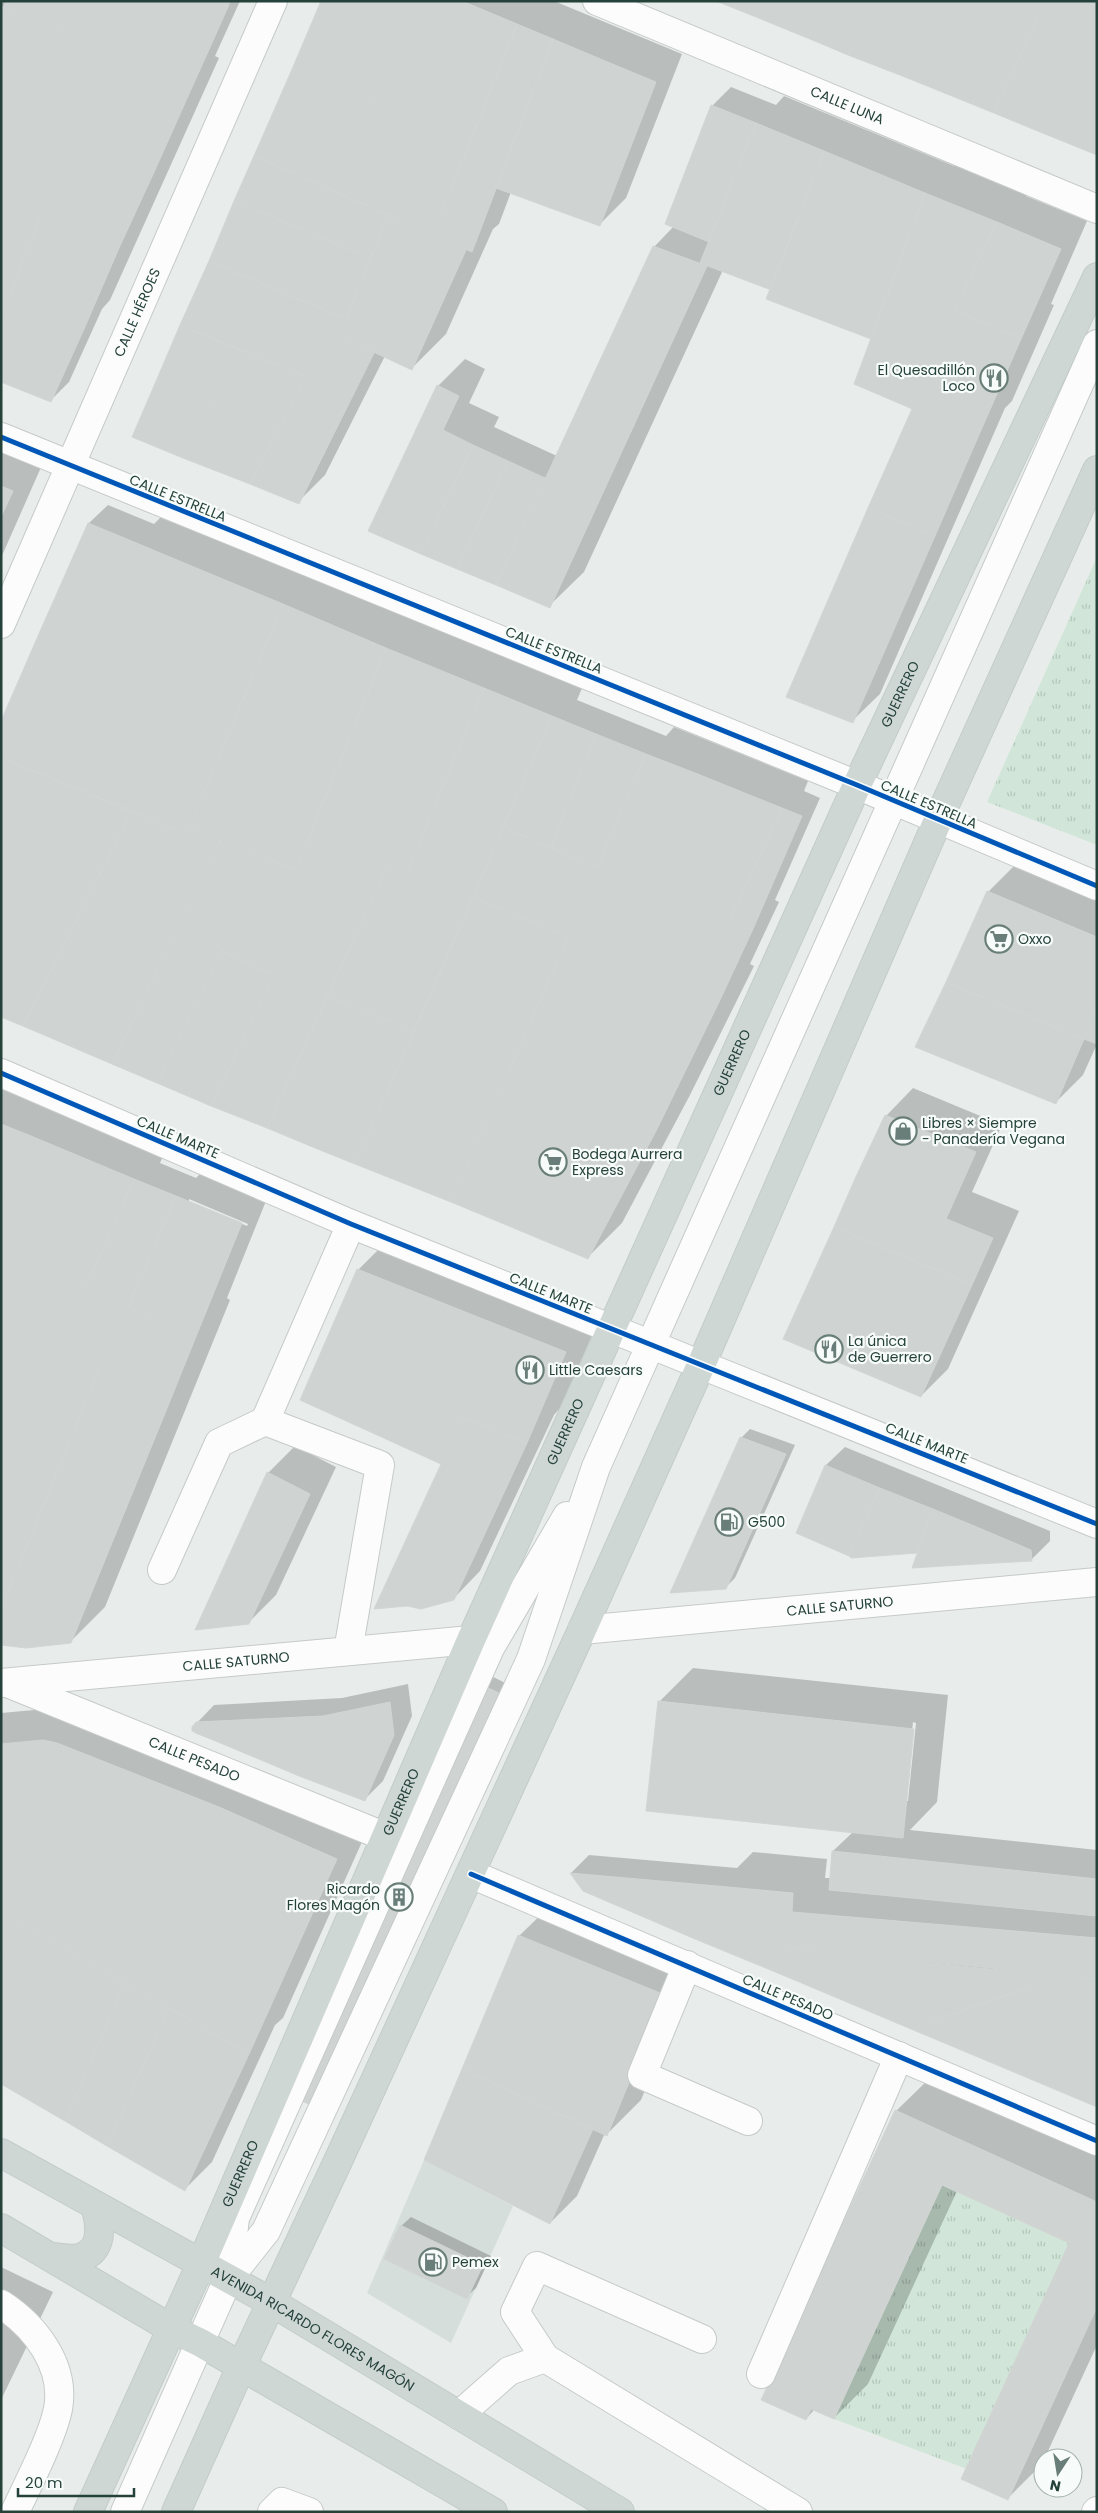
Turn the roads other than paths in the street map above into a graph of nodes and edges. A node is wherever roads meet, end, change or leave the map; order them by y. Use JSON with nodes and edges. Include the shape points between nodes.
{"nodes":[{"id":1,"x":274,"y":1,"type":"edge"},
{"id":2,"x":597,"y":1,"type":"edge"},
{"id":3,"x":1097,"y":209,"type":"edge"},
{"id":4,"x":1097,"y":277,"type":"edge"},
{"id":5,"x":1097,"y":344,"type":"edge"},
{"id":6,"x":1,"y":437,"type":"edge"},
{"id":7,"x":72,"y":466,"type":"junction"},
{"id":8,"x":1097,"y":470,"type":"edge"},
{"id":9,"x":1,"y":624,"type":"edge"},
{"id":10,"x":857,"y":785,"type":"junction"},
{"id":11,"x":892,"y":801,"type":"junction"},
{"id":12,"x":938,"y":820,"type":"junction"},
{"id":13,"x":1097,"y":886,"type":"edge"},
{"id":14,"x":1,"y":1073,"type":"edge"},
{"id":15,"x":351,"y":1224,"type":"junction"},
{"id":16,"x":613,"y":1329,"type":"junction"},
{"id":17,"x":651,"y":1345,"type":"junction"},
{"id":18,"x":701,"y":1365,"type":"junction"},
{"id":19,"x":265,"y":1420,"type":"junction"},
{"id":20,"x":596,"y":1466,"type":"junction"},
{"id":21,"x":1097,"y":1524,"type":"edge"},
{"id":22,"x":162,"y":1570,"type":"dead end"},
{"id":23,"x":1097,"y":1582,"type":"edge"},
{"id":24,"x":582,"y":1630,"type":"junction"},
{"id":25,"x":471,"y":1640,"type":"junction"},
{"id":26,"x":348,"y":1651,"type":"junction"},
{"id":27,"x":3,"y":1682,"type":"edge"},
{"id":28,"x":386,"y":1837,"type":"junction"},
{"id":29,"x":471,"y":1874,"type":"junction"},
{"id":30,"x":687,"y":1965,"type":"junction"},
{"id":31,"x":899,"y":2056,"type":"junction"},
{"id":32,"x":748,"y":2121,"type":"dead end"},
{"id":33,"x":1097,"y":2141,"type":"edge"},
{"id":34,"x":1,"y":2153,"type":"edge"},
{"id":35,"x":95,"y":2206,"type":"junction"},
{"id":36,"x":1,"y":2228,"type":"edge"},
{"id":37,"x":51,"y":2257,"type":"junction"},
{"id":38,"x":201,"y":2264,"type":"junction"},
{"id":39,"x":228,"y":2279,"type":"junction"},
{"id":40,"x":271,"y":2302,"type":"junction"},
{"id":41,"x":1,"y":2304,"type":"edge"},
{"id":42,"x":172,"y":2329,"type":"junction"},
{"id":43,"x":702,"y":2339,"type":"dead end"},
{"id":44,"x":201,"y":2343,"type":"junction"},
{"id":45,"x":545,"y":2358,"type":"junction"},
{"id":46,"x":241,"y":2367,"type":"junction"},
{"id":47,"x":761,"y":2374,"type":"dead end"},
{"id":48,"x":459,"y":2415,"type":"junction"},
{"id":49,"x":15,"y":2512,"type":"edge"},
{"id":50,"x":88,"y":2512,"type":"edge"},
{"id":51,"x":125,"y":2512,"type":"edge"},
{"id":52,"x":176,"y":2512,"type":"edge"},
{"id":53,"x":272,"y":2512,"type":"edge"},
{"id":54,"x":309,"y":2512,"type":"edge"},
{"id":55,"x":493,"y":2512,"type":"edge"},
{"id":56,"x":620,"y":2512,"type":"edge"},
{"id":57,"x":798,"y":2512,"type":"edge"}],
"edges":[{"from":1,"to":7,"type":"street","name":"CALLE HÉROES"},
{"from":2,"to":3,"type":"street","name":"CALLE LUNA"},
{"from":4,"to":10,"type":"main road","name":"GUERRERO"},
{"from":5,"to":11,"type":"street"},
{"from":6,"to":7,"type":"street","name":"CALLE ESTRELLA"},
{"from":7,"to":9,"type":"street","name":"CALLE HÉROES"},
{"from":7,"to":10,"type":"street","name":"CALLE ESTRELLA"},
{"from":8,"to":12,"type":"main road"},
{"from":10,"to":11,"type":"street","name":"CALLE ESTRELLA"},
{"from":10,"to":16,"type":"main road","name":"GUERRERO"},
{"from":11,"to":12,"type":"street","name":"CALLE ESTRELLA"},
{"from":11,"to":17,"type":"street"},
{"from":12,"to":13,"type":"street","name":"CALLE ESTRELLA"},
{"from":12,"to":18,"type":"main road"},
{"from":14,"to":15,"type":"street","name":"CALLE MARTE"},
{"from":15,"to":16,"type":"street","name":"CALLE MARTE"},
{"from":15,"to":19,"type":"street"},
{"from":16,"to":17,"type":"street","name":"CALLE MARTE"},
{"from":16,"to":25,"type":"main road","name":"GUERRERO"},
{"from":17,"to":18,"type":"street","name":"CALLE MARTE"},
{"from":17,"to":20,"type":"street"},
{"from":18,"to":21,"type":"street","name":"CALLE MARTE"},
{"from":18,"to":24,"type":"main road"},
{"from":19,"to":22,"type":"street","via":[[218,1444]]},
{"from":19,"to":26,"type":"street","via":[[380,1465]]},
{"from":20,"to":39,"type":"street","via":[[531,1659],[266,2231]]},
{"from":20,"to":39,"type":"street","via":[[490,1648],[235,2218]]},
{"from":23,"to":24,"type":"street","name":"CALLE SATURNO"},
{"from":24,"to":29,"type":"main road"},
{"from":25,"to":26,"type":"street","name":"CALLE SATURNO"},
{"from":25,"to":28,"type":"main road","name":"GUERRERO"},
{"from":26,"to":27,"type":"street","name":"CALLE SATURNO"},
{"from":27,"to":28,"type":"street","name":"CALLE PESADO"},
{"from":28,"to":38,"type":"main road","name":"GUERRERO"},
{"from":29,"to":30,"type":"street","name":"CALLE PESADO"},
{"from":29,"to":40,"type":"main road"},
{"from":30,"to":31,"type":"street","name":"CALLE PESADO"},
{"from":30,"to":32,"type":"street","via":[[642,2075]]},
{"from":31,"to":33,"type":"street","name":"CALLE PESADO"},
{"from":31,"to":47,"type":"street"},
{"from":34,"to":35,"type":"main road","name":"AVENIDA RICARDO FLORES MAGÓN"},
{"from":35,"to":37,"type":"main road","via":[[100,2225],[92,2251],[78,2258]]},
{"from":35,"to":38,"type":"main road","name":"AVENIDA RICARDO FLORES MAGÓN"},
{"from":36,"to":37,"type":"main road"},
{"from":37,"to":42,"type":"main road"},
{"from":38,"to":39,"type":"main road","name":"AVENIDA RICARDO FLORES MAGÓN"},
{"from":38,"to":42,"type":"main road","name":"GUERRERO"},
{"from":39,"to":40,"type":"main road","name":"AVENIDA RICARDO FLORES MAGÓN"},
{"from":39,"to":44,"type":"street"},
{"from":40,"to":46,"type":"main road"},
{"from":40,"to":48,"type":"main road","name":"AVENIDA RICARDO FLORES MAGÓN"},
{"from":41,"to":49,"type":"street","via":[[14,2312],[37,2336],[57,2372],[58,2408]]},
{"from":42,"to":44,"type":"main road"},
{"from":42,"to":50,"type":"main road","name":"GUERRERO"},
{"from":43,"to":45,"type":"street","via":[[536,2266],[515,2312]]},
{"from":44,"to":46,"type":"main road"},
{"from":44,"to":51,"type":"street"},
{"from":45,"to":48,"type":"street","via":[[509,2371]]},
{"from":45,"to":57,"type":"street"},
{"from":46,"to":52,"type":"main road"},
{"from":46,"to":55,"type":"main road"},
{"from":48,"to":56,"type":"main road","name":"AVENIDA RICARDO FLORES MAGÓN"},
{"from":53,"to":54,"type":"street","via":[[282,2502]]}]}
